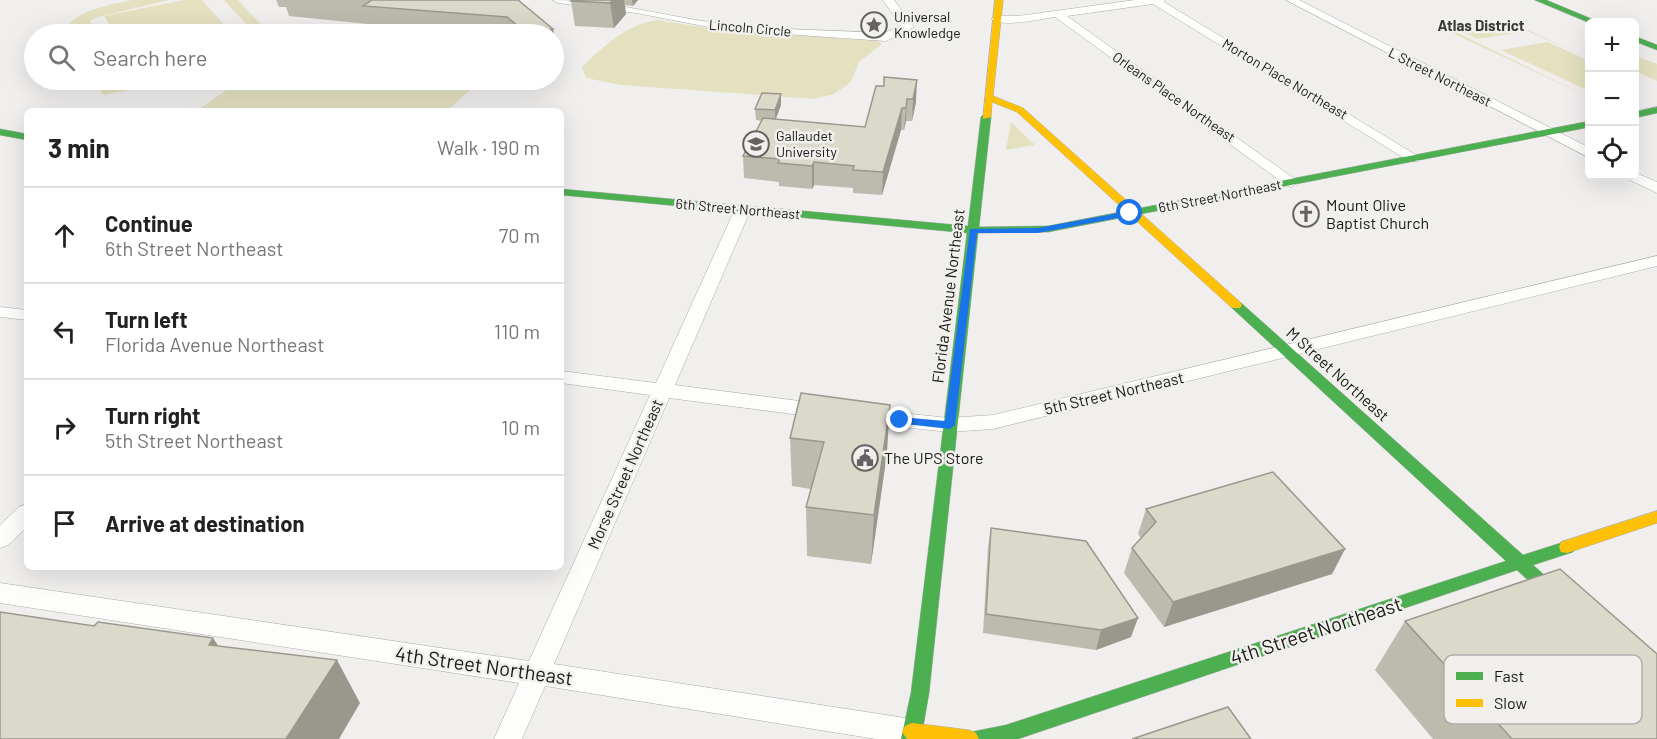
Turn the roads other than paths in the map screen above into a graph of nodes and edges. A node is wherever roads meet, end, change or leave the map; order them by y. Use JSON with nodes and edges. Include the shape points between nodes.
{"nodes":[{"id":1,"x":558,"y":0,"type":"edge"},
{"id":2,"x":888,"y":0,"type":"edge"},
{"id":3,"x":999,"y":0,"type":"edge"},
{"id":4,"x":1157,"y":0,"type":"edge"},
{"id":5,"x":1291,"y":0,"type":"edge"},
{"id":6,"x":1539,"y":0,"type":"edge"},
{"id":7,"x":1057,"y":14,"type":"junction"},
{"id":8,"x":1585,"y":18,"type":"edge"},
{"id":9,"x":997,"y":19,"type":"junction"},
{"id":10,"x":1639,"y":40,"type":"edge"},
{"id":11,"x":1657,"y":48,"type":"edge"},
{"id":12,"x":989,"y":98,"type":"junction"},
{"id":13,"x":1657,"y":110,"type":"edge"},
{"id":14,"x":1639,"y":114,"type":"edge"},
{"id":15,"x":1585,"y":125,"type":"edge"},
{"id":16,"x":0,"y":132,"type":"edge"},
{"id":17,"x":1547,"y":132,"type":"junction"},
{"id":18,"x":24,"y":136,"type":"edge"},
{"id":19,"x":1585,"y":151,"type":"edge"},
{"id":20,"x":1414,"y":158,"type":"junction"},
{"id":21,"x":1639,"y":179,"type":"edge"},
{"id":22,"x":1291,"y":182,"type":"junction"},
{"id":23,"x":1657,"y":188,"type":"edge"},
{"id":24,"x":564,"y":192,"type":"edge"},
{"id":25,"x":743,"y":209,"type":"junction"},
{"id":26,"x":1134,"y":213,"type":"junction"},
{"id":27,"x":973,"y":230,"type":"junction"},
{"id":28,"x":1657,"y":261,"type":"edge"},
{"id":29,"x":0,"y":312,"type":"edge"},
{"id":30,"x":24,"y":315,"type":"edge"},
{"id":31,"x":1288,"y":351,"type":"junction"},
{"id":32,"x":564,"y":377,"type":"edge"},
{"id":33,"x":663,"y":390,"type":"junction"},
{"id":34,"x":950,"y":425,"type":"junction"},
{"id":35,"x":24,"y":516,"type":"edge"},
{"id":36,"x":1657,"y":517,"type":"edge"},
{"id":37,"x":0,"y":539,"type":"edge"},
{"id":38,"x":1522,"y":562,"type":"junction"},
{"id":39,"x":0,"y":593,"type":"edge"},
{"id":40,"x":1576,"y":614,"type":"edge"},
{"id":41,"x":537,"y":673,"type":"junction"},
{"id":42,"x":912,"y":736,"type":"edge"},
{"id":43,"x":508,"y":739,"type":"edge"},
{"id":44,"x":969,"y":739,"type":"edge"},
{"id":45,"x":973,"y":739,"type":"edge"}],
"edges":[{"from":1,"to":2,"type":"street","name":"Lincoln Circle","via":[[724,27],[886,38],[908,27]]},
{"from":3,"to":9,"type":"main road","name":"Florida Avenue Northeast"},
{"from":4,"to":7,"type":"street"},
{"from":4,"to":20,"type":"street","name":"Morton Place Northeast"},
{"from":5,"to":17,"type":"street","name":"L Street Northeast"},
{"from":6,"to":8,"type":"main road"},
{"from":7,"to":9,"type":"street"},
{"from":7,"to":22,"type":"street","name":"Orleans Place Northeast"},
{"from":9,"to":12,"type":"main road","name":"Florida Avenue Northeast"},
{"from":10,"to":11,"type":"main road"},
{"from":12,"to":26,"type":"main road","name":"M Street Northeast","via":[[1020,110]]},
{"from":12,"to":27,"type":"main road","name":"Florida Avenue Northeast"},
{"from":13,"to":14,"type":"main road"},
{"from":15,"to":17,"type":"main road","name":"6th Street Northeast"},
{"from":16,"to":18,"type":"main road"},
{"from":17,"to":19,"type":"street","name":"L Street Northeast"},
{"from":17,"to":20,"type":"main road","name":"6th Street Northeast"},
{"from":20,"to":22,"type":"main road","name":"6th Street Northeast"},
{"from":21,"to":23,"type":"street"},
{"from":22,"to":26,"type":"main road","name":"6th Street Northeast"},
{"from":24,"to":25,"type":"main road","name":"6th Street Northeast"},
{"from":25,"to":27,"type":"main road","name":"6th Street Northeast"},
{"from":25,"to":33,"type":"street","name":"Morse Street Northeast"},
{"from":26,"to":27,"type":"main road","name":"6th Street Northeast","via":[[1038,230]]},
{"from":26,"to":31,"type":"main road","name":"M Street Northeast"},
{"from":27,"to":34,"type":"main road","name":"Florida Avenue Northeast"},
{"from":28,"to":31,"type":"street","name":"5th Street Northeast"},
{"from":29,"to":30,"type":"street"},
{"from":31,"to":34,"type":"street","name":"5th Street Northeast","via":[[993,422]]},
{"from":31,"to":38,"type":"main road","name":"M Street Northeast"},
{"from":32,"to":33,"type":"street","name":"5th Street Northeast"},
{"from":33,"to":34,"type":"street","name":"5th Street Northeast"},
{"from":33,"to":41,"type":"street","name":"Morse Street Northeast"},
{"from":34,"to":42,"type":"main road","name":"Florida Avenue Northeast"},
{"from":35,"to":37,"type":"street"},
{"from":36,"to":38,"type":"main road","name":"4th Street Northeast"},
{"from":38,"to":40,"type":"main road","name":"M Street Northeast"},
{"from":38,"to":45,"type":"main road","name":"4th Street Northeast","via":[[1006,734]]},
{"from":39,"to":41,"type":"street","name":"4th Street Northeast"},
{"from":41,"to":42,"type":"street","name":"4th Street Northeast"},
{"from":41,"to":43,"type":"street","name":"Morse Street Northeast"},
{"from":42,"to":44,"type":"main road","name":"4th Street Northeast"}]}
